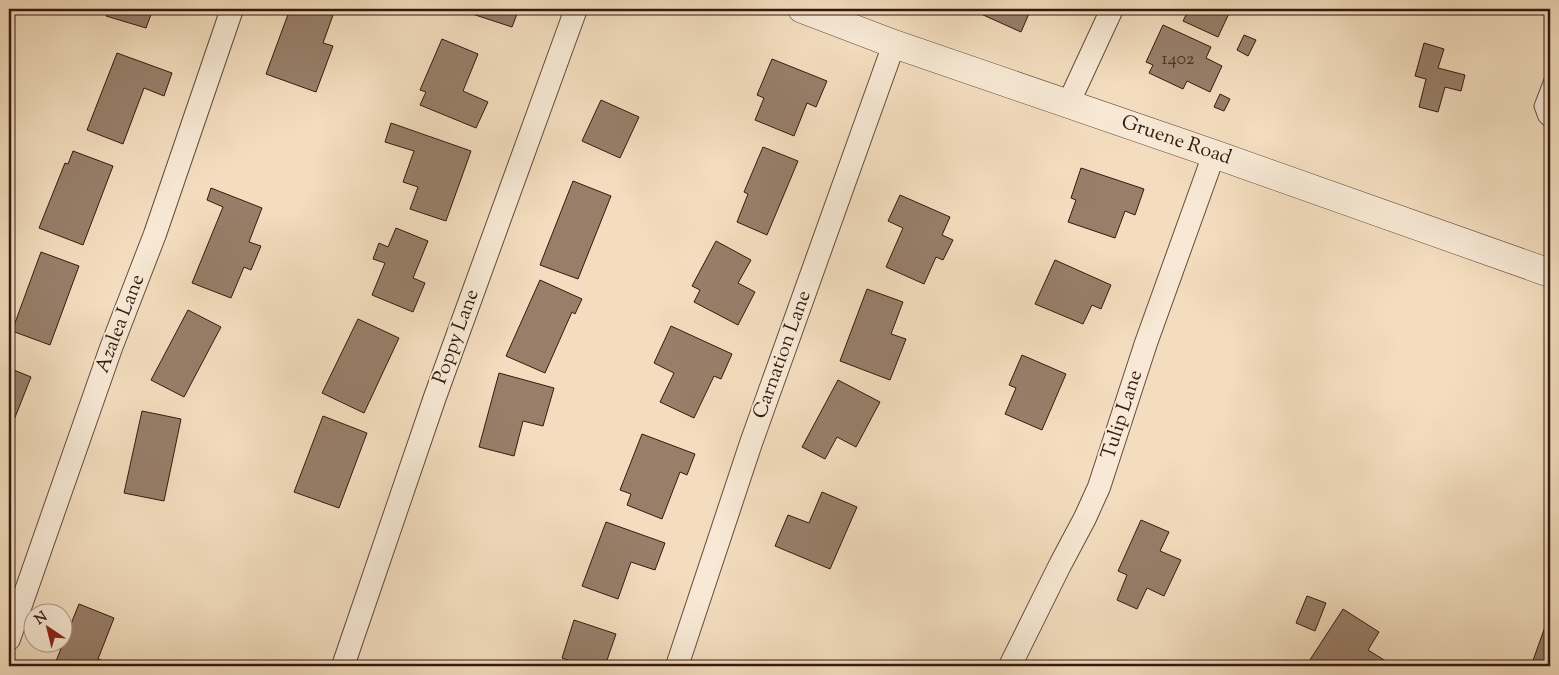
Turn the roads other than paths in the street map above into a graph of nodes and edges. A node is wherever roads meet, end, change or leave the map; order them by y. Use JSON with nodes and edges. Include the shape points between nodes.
{"nodes":[{"id":1,"x":232,"y":9,"type":"edge"},
{"id":2,"x":576,"y":9,"type":"edge"},
{"id":3,"x":802,"y":9,"type":"edge"},
{"id":4,"x":1112,"y":9,"type":"edge"},
{"id":5,"x":894,"y":44,"type":"junction"},
{"id":6,"x":1550,"y":80,"type":"edge"},
{"id":7,"x":1068,"y":104,"type":"junction"},
{"id":8,"x":1550,"y":123,"type":"edge"},
{"id":9,"x":1214,"y":154,"type":"junction"},
{"id":10,"x":1550,"y":273,"type":"edge"},
{"id":11,"x":9,"y":639,"type":"edge"},
{"id":12,"x":343,"y":666,"type":"edge"},
{"id":13,"x":677,"y":666,"type":"edge"},
{"id":14,"x":1010,"y":666,"type":"edge"}],
"edges":[{"from":1,"to":11,"type":"street","name":"Azalea Lane"},
{"from":2,"to":12,"type":"street","name":"Poppy Lane","via":[[435,397]]},
{"from":3,"to":5,"type":"street","name":"Gruene Road"},
{"from":4,"to":7,"type":"street"},
{"from":5,"to":7,"type":"street","name":"Gruene Road"},
{"from":5,"to":13,"type":"street","name":"Carnation Lane","via":[[751,443]]},
{"from":6,"to":8,"type":"lane","via":[[1540,106]]},
{"from":7,"to":9,"type":"street","name":"Gruene Road"},
{"from":9,"to":10,"type":"street","name":"Gruene Road"},
{"from":9,"to":14,"type":"street","name":"Tulip Lane","via":[[1146,343],[1099,488]]}]}
